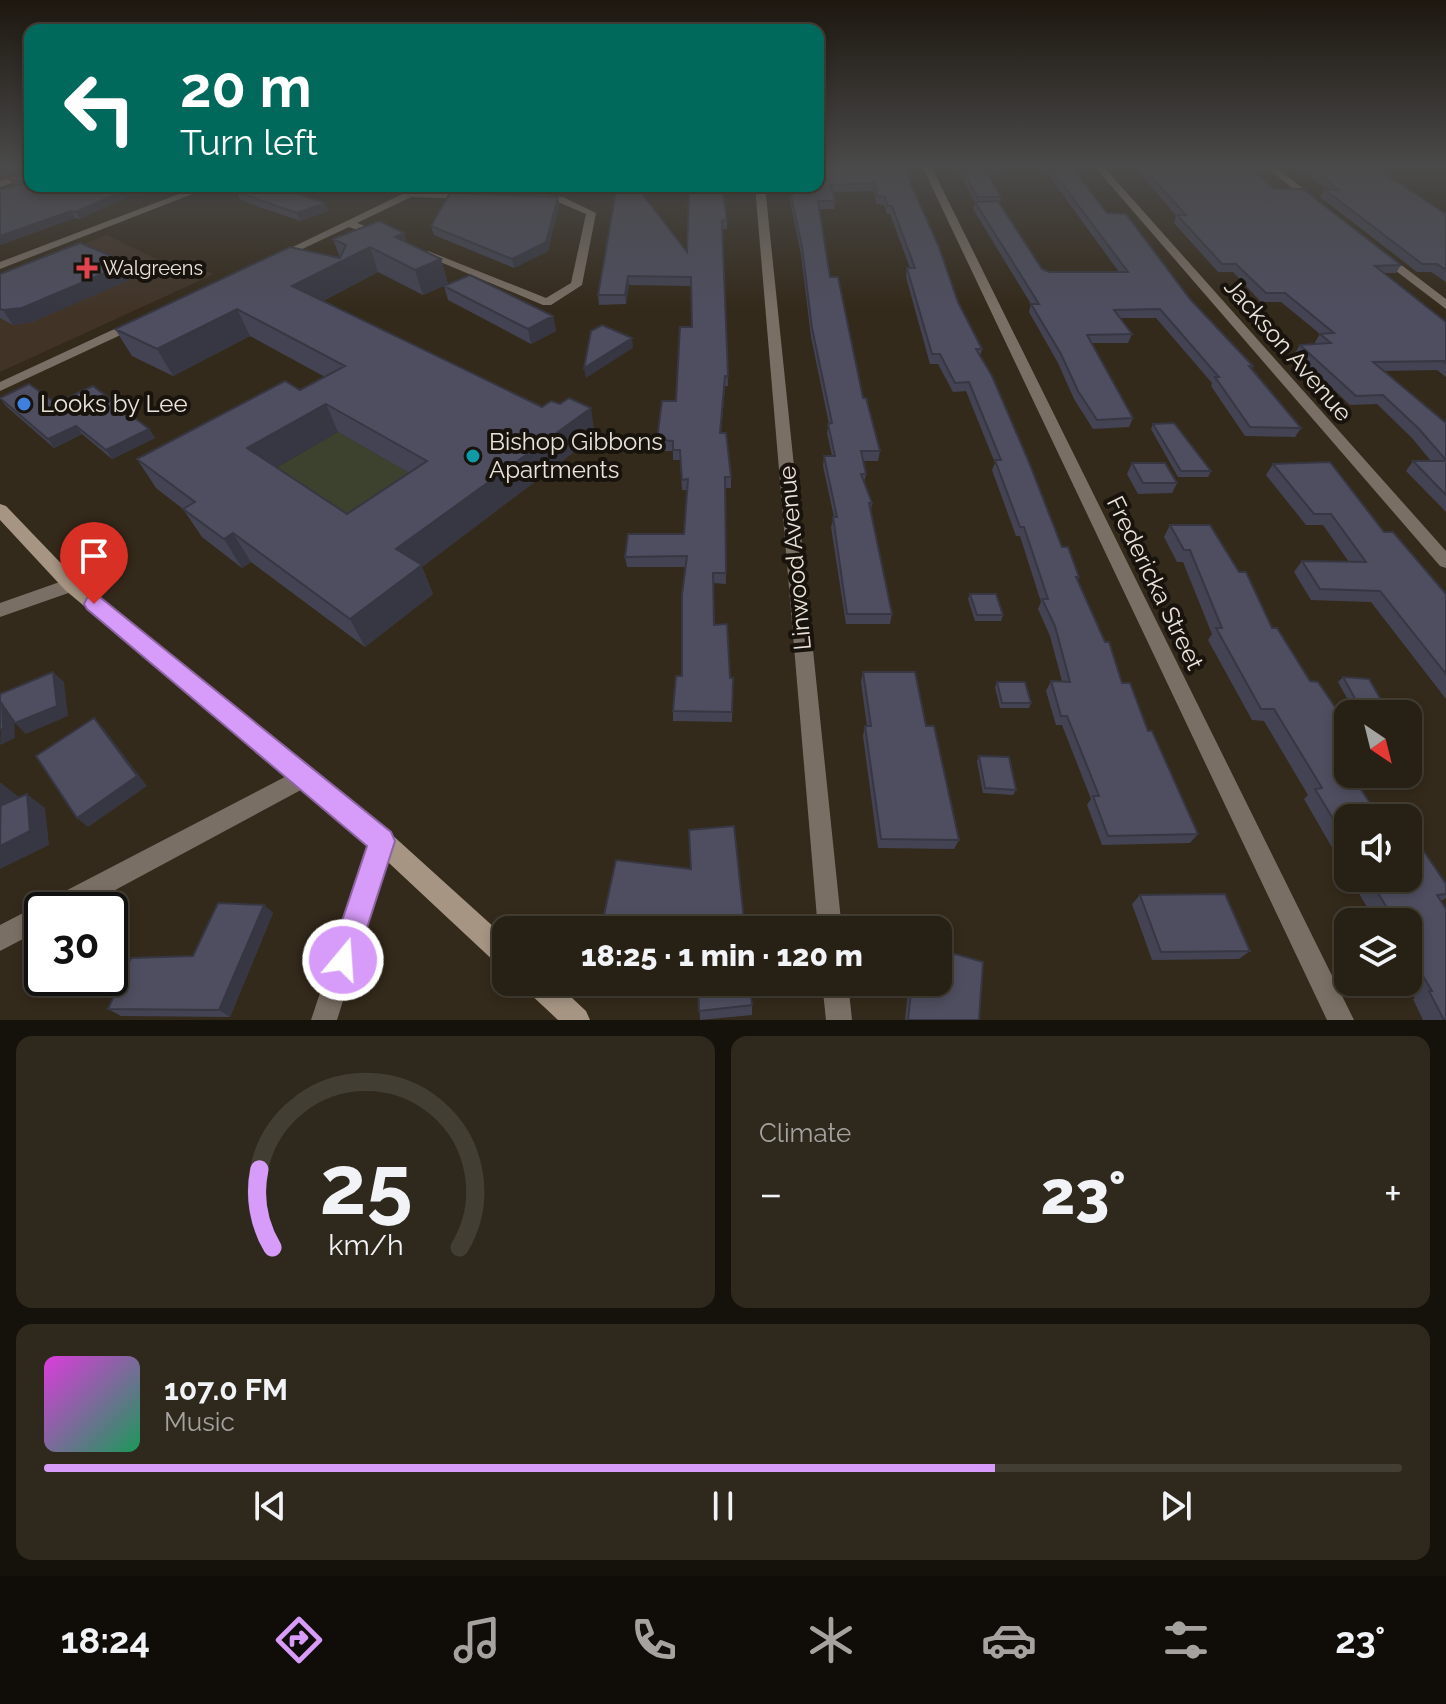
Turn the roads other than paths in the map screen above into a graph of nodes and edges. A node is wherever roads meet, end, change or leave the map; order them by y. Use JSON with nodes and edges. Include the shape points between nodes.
{"nodes":[{"id":1,"x":136,"y":214,"type":"edge"},
{"id":2,"x":368,"y":214,"type":"edge"},
{"id":3,"x":591,"y":214,"type":"edge"},
{"id":4,"x":763,"y":214,"type":"edge"},
{"id":5,"x":949,"y":214,"type":"edge"},
{"id":6,"x":1140,"y":214,"type":"edge"},
{"id":7,"x":349,"y":223,"type":"junction"},
{"id":8,"x":392,"y":240,"type":"edge"},
{"id":9,"x":406,"y":246,"type":"edge"},
{"id":10,"x":1375,"y":249,"type":"edge"},
{"id":11,"x":0,"y":266,"type":"edge"},
{"id":12,"x":258,"y":266,"type":"edge"},
{"id":13,"x":1446,"y":305,"type":"edge"},
{"id":14,"x":149,"y":317,"type":"edge"},
{"id":15,"x":0,"y":387,"type":"edge"},
{"id":16,"x":0,"y":510,"type":"edge"},
{"id":17,"x":1446,"y":562,"type":"edge"},
{"id":18,"x":71,"y":585,"type":"junction"},
{"id":19,"x":0,"y":610,"type":"edge"},
{"id":20,"x":304,"y":777,"type":"junction"},
{"id":21,"x":382,"y":841,"type":"junction"},
{"id":22,"x":88,"y":892,"type":"edge"},
{"id":23,"x":829,"y":916,"type":"edge"},
{"id":24,"x":24,"y":926,"type":"edge"},
{"id":25,"x":0,"y":939,"type":"edge"},
{"id":26,"x":492,"y":942,"type":"edge"},
{"id":27,"x":551,"y":996,"type":"edge"},
{"id":28,"x":836,"y":996,"type":"edge"},
{"id":29,"x":324,"y":1020,"type":"edge"},
{"id":30,"x":577,"y":1020,"type":"edge"},
{"id":31,"x":839,"y":1020,"type":"edge"},
{"id":32,"x":1341,"y":1020,"type":"edge"}],
"edges":[{"from":1,"to":11,"type":"street"},
{"from":2,"to":7,"type":"street"},
{"from":3,"to":9,"type":"street","via":[[576,285],[547,303]]},
{"from":4,"to":23,"type":"street","name":"Linwood Avenue"},
{"from":5,"to":32,"type":"street","name":"Fredericka Street"},
{"from":6,"to":17,"type":"street","name":"Jackson Avenue"},
{"from":7,"to":8,"type":"street"},
{"from":7,"to":12,"type":"street"},
{"from":10,"to":13,"type":"street"},
{"from":14,"to":15,"type":"street"},
{"from":16,"to":18,"type":"street"},
{"from":18,"to":19,"type":"street"},
{"from":18,"to":20,"type":"street"},
{"from":20,"to":21,"type":"street"},
{"from":20,"to":22,"type":"street"},
{"from":21,"to":26,"type":"street"},
{"from":21,"to":29,"type":"street"},
{"from":24,"to":25,"type":"street"},
{"from":27,"to":30,"type":"street"},
{"from":28,"to":31,"type":"street"}]}
